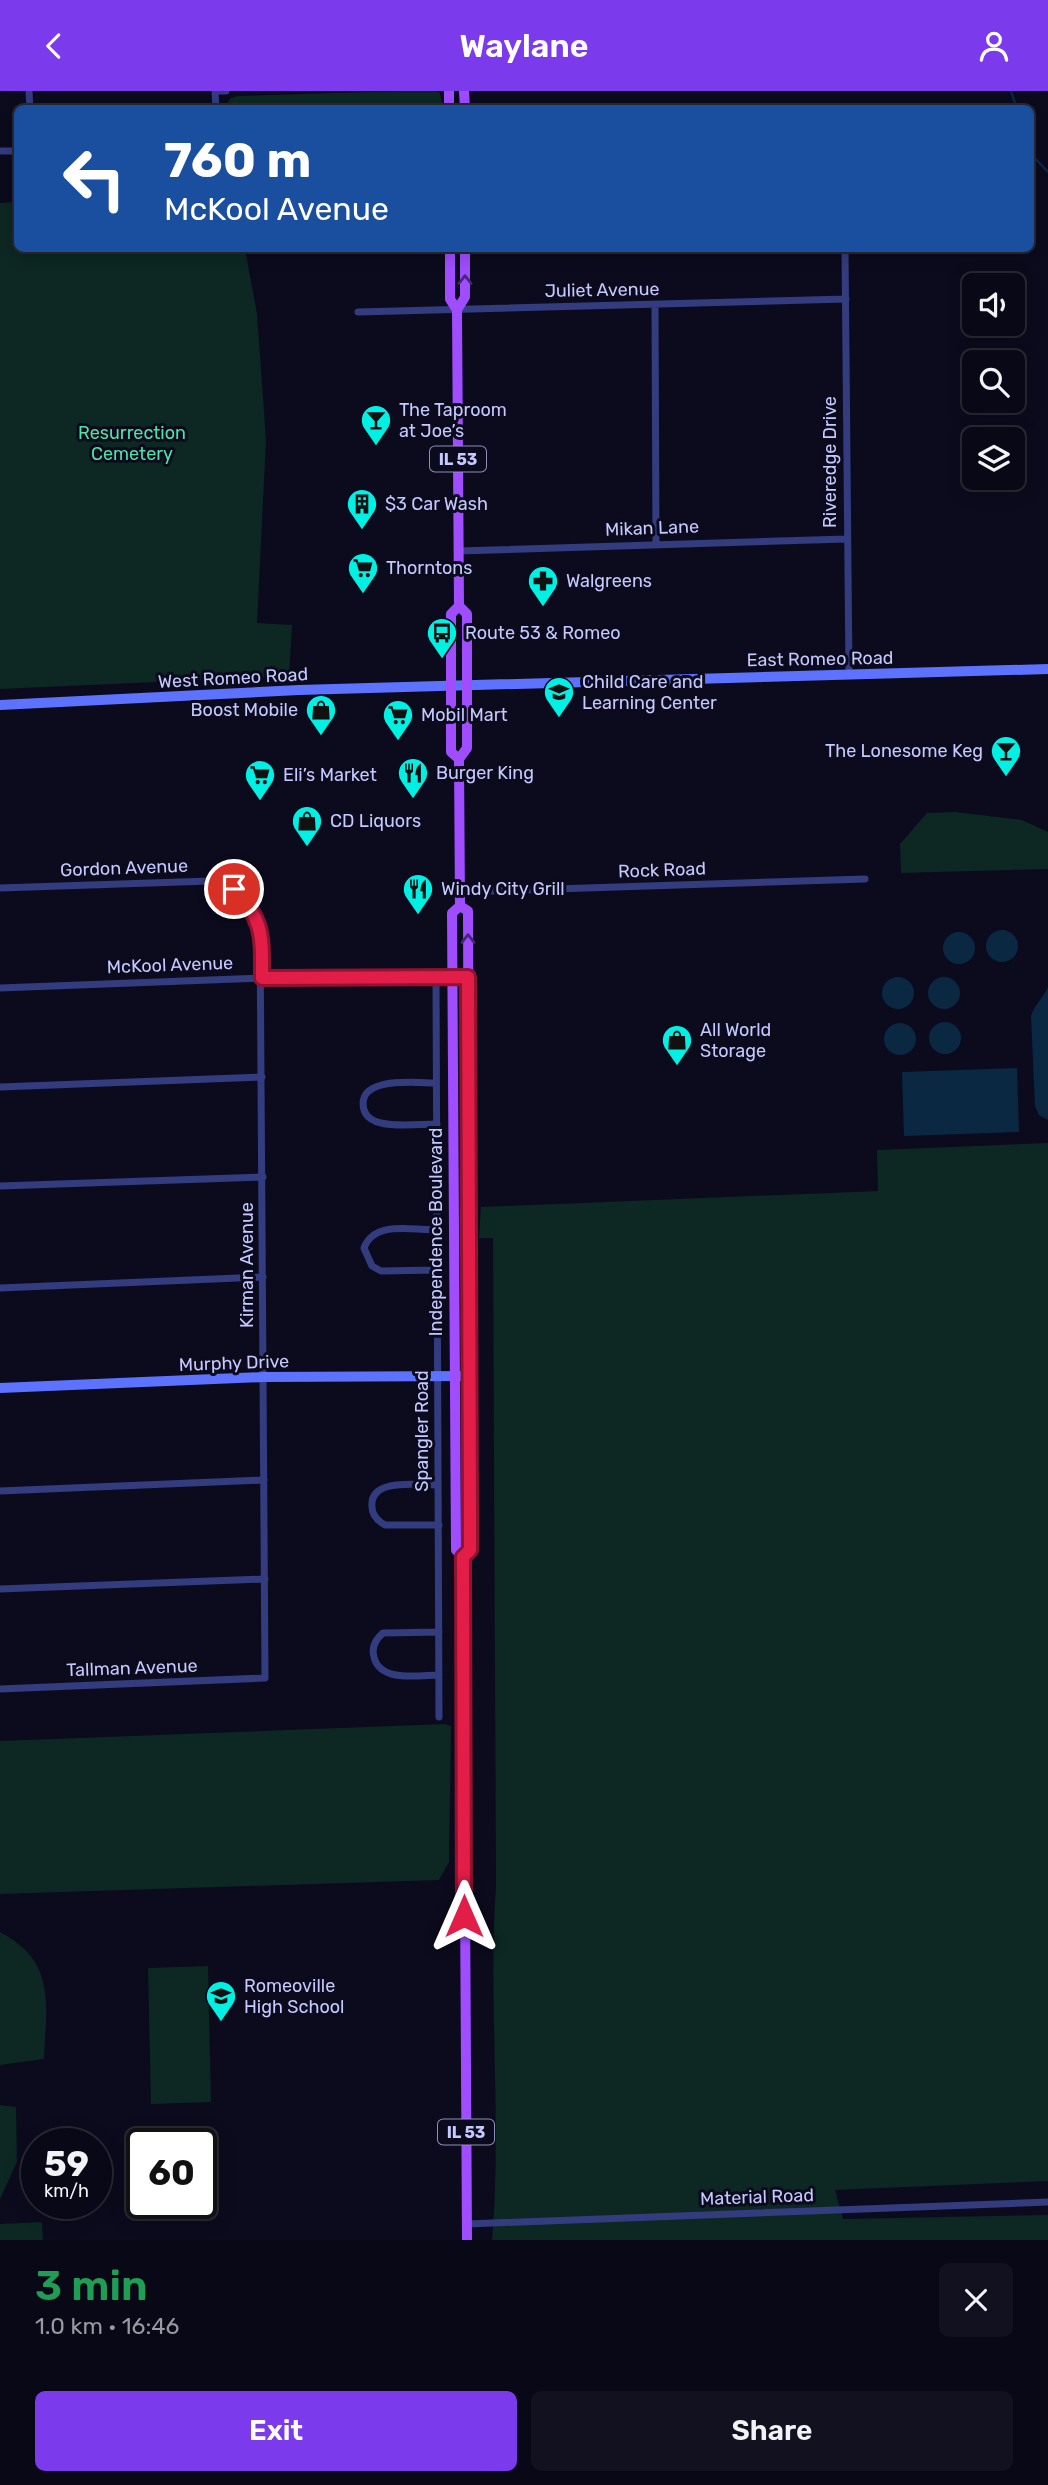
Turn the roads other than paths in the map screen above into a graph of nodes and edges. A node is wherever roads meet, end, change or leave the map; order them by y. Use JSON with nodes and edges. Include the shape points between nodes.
{"nodes":[{"id":1,"x":215,"y":91,"type":"edge"},
{"id":2,"x":226,"y":91,"type":"edge"},
{"id":3,"x":450,"y":252,"type":"edge"},
{"id":4,"x":465,"y":252,"type":"edge"},
{"id":5,"x":845,"y":252,"type":"edge"},
{"id":6,"x":846,"y":299,"type":"junction"},
{"id":7,"x":655,"y":305,"type":"junction"},
{"id":8,"x":457,"y":310,"type":"junction"},
{"id":9,"x":358,"y":312,"type":"dead end"},
{"id":10,"x":846,"y":539,"type":"junction"},
{"id":11,"x":656,"y":544,"type":"junction"},
{"id":12,"x":458,"y":551,"type":"junction"},
{"id":13,"x":459,"y":606,"type":"junction"},
{"id":14,"x":1048,"y":669,"type":"edge"},
{"id":15,"x":849,"y":675,"type":"junction"},
{"id":16,"x":451,"y":687,"type":"junction"},
{"id":17,"x":467,"y":687,"type":"junction"},
{"id":18,"x":0,"y":705,"type":"edge"},
{"id":19,"x":459,"y":759,"type":"junction"},
{"id":20,"x":865,"y":879,"type":"dead end"},
{"id":21,"x":0,"y":888,"type":"edge"},
{"id":22,"x":460,"y":892,"type":"junction"},
{"id":23,"x":460,"y":906,"type":"junction"},
{"id":24,"x":436,"y":977,"type":"junction"},
{"id":25,"x":453,"y":977,"type":"junction"},
{"id":26,"x":468,"y":977,"type":"junction"},
{"id":27,"x":262,"y":978,"type":"junction"},
{"id":28,"x":0,"y":988,"type":"edge"},
{"id":29,"x":262,"y":1077,"type":"junction"},
{"id":30,"x":436,"y":1083,"type":"junction"},
{"id":31,"x":0,"y":1087,"type":"edge"},
{"id":32,"x":437,"y":1124,"type":"junction"},
{"id":33,"x":262,"y":1177,"type":"junction"},
{"id":34,"x":0,"y":1187,"type":"edge"},
{"id":35,"x":437,"y":1230,"type":"junction"},
{"id":36,"x":437,"y":1270,"type":"junction"},
{"id":37,"x":263,"y":1277,"type":"junction"},
{"id":38,"x":0,"y":1288,"type":"edge"},
{"id":39,"x":454,"y":1376,"type":"junction"},
{"id":40,"x":470,"y":1376,"type":"junction"},
{"id":41,"x":264,"y":1377,"type":"junction"},
{"id":42,"x":437,"y":1377,"type":"junction"},
{"id":43,"x":0,"y":1388,"type":"edge"},
{"id":44,"x":264,"y":1480,"type":"junction"},
{"id":45,"x":438,"y":1485,"type":"junction"},
{"id":46,"x":0,"y":1491,"type":"edge"},
{"id":47,"x":439,"y":1525,"type":"junction"},
{"id":48,"x":463,"y":1557,"type":"junction"},
{"id":49,"x":265,"y":1579,"type":"junction"},
{"id":50,"x":0,"y":1589,"type":"edge"},
{"id":51,"x":439,"y":1632,"type":"junction"},
{"id":52,"x":439,"y":1675,"type":"junction"},
{"id":53,"x":265,"y":1678,"type":"joint"},
{"id":54,"x":0,"y":1689,"type":"edge"},
{"id":55,"x":439,"y":1717,"type":"dead end"},
{"id":56,"x":1048,"y":2201,"type":"edge"},
{"id":57,"x":467,"y":2224,"type":"junction"},
{"id":58,"x":467,"y":2240,"type":"edge"}],
"edges":[{"from":1,"to":2,"type":"street"},
{"from":3,"to":8,"type":"main road","name":"Independence Boulevard","number":"IL 53","via":[[450,299]]},
{"from":8,"to":4,"type":"main road","name":"Independence Boulevard","number":"IL 53","one_way":true,"via":[[465,297]]},
{"from":5,"to":6,"type":"street","name":"Riveredge Drive"},
{"from":6,"to":7,"type":"street","name":"Juliet Avenue"},
{"from":6,"to":10,"type":"street","name":"Riveredge Drive"},
{"from":7,"to":8,"type":"street","name":"Juliet Avenue"},
{"from":7,"to":11,"type":"street"},
{"from":8,"to":9,"type":"street","name":"Juliet Avenue"},
{"from":8,"to":12,"type":"main road","name":"Independence Boulevard","number":"IL 53"},
{"from":10,"to":11,"type":"street","name":"Mikan Lane"},
{"from":10,"to":15,"type":"street","name":"Riveredge Drive"},
{"from":11,"to":12,"type":"street","name":"Mikan Lane"},
{"from":12,"to":13,"type":"main road","name":"Independence Boulevard","number":"IL 53"},
{"from":13,"to":16,"type":"main road","name":"Independence Boulevard","number":"IL 53","via":[[451,614]]},
{"from":13,"to":17,"type":"main road","name":"Independence Boulevard","number":"IL 53","via":[[467,614]]},
{"from":14,"to":15,"type":"main road","name":"East Romeo Road"},
{"from":15,"to":17,"type":"main road","name":"East Romeo Road"},
{"from":16,"to":17,"type":"main road","name":"West Romeo Road"},
{"from":16,"to":18,"type":"main road","name":"West Romeo Road"},
{"from":16,"to":19,"type":"main road","name":"Independence Boulevard","number":"IL 53","via":[[452,752]]},
{"from":17,"to":19,"type":"main road","name":"Independence Boulevard","number":"IL 53","via":[[467,748]]},
{"from":19,"to":22,"type":"main road","name":"Independence Boulevard","number":"IL 53"},
{"from":20,"to":22,"type":"street","name":"Rock Road"},
{"from":21,"to":27,"type":"street","name":"Gordon Avenue","via":[[211,881],[234,889],[251,907],[260,929]]},
{"from":22,"to":23,"type":"main road","name":"Independence Boulevard","number":"IL 53"},
{"from":23,"to":25,"type":"main road","name":"Independence Boulevard","number":"IL 53","via":[[452,913]]},
{"from":26,"to":23,"type":"main road","name":"Independence Boulevard","number":"IL 53","one_way":true,"via":[[468,911]]},
{"from":24,"to":25,"type":"street","name":"McKool Avenue"},
{"from":24,"to":27,"type":"street","name":"McKool Avenue"},
{"from":24,"to":30,"type":"street","name":"Spangler Road"},
{"from":25,"to":26,"type":"street","name":"McKool Avenue"},
{"from":25,"to":39,"type":"main road","name":"Independence Boulevard","number":"IL 53"},
{"from":26,"to":40,"type":"main road","name":"Independence Boulevard","number":"IL 53"},
{"from":27,"to":28,"type":"street","name":"McKool Avenue"},
{"from":27,"to":29,"type":"street","name":"Kirman Avenue"},
{"from":29,"to":31,"type":"street"},
{"from":29,"to":33,"type":"street","name":"Kirman Avenue"},
{"from":30,"to":32,"type":"street","name":"Spangler Road"},
{"from":30,"to":32,"type":"street","via":[[382,1083],[365,1097],[365,1109],[370,1119],[380,1123]]},
{"from":32,"to":35,"type":"street","name":"Spangler Road"},
{"from":33,"to":34,"type":"street"},
{"from":33,"to":37,"type":"street","name":"Kirman Avenue"},
{"from":35,"to":36,"type":"street","name":"Spangler Road"},
{"from":35,"to":36,"type":"street","via":[[383,1229],[368,1239],[365,1248],[372,1266],[381,1271]]},
{"from":36,"to":42,"type":"street","name":"Spangler Road"},
{"from":37,"to":38,"type":"street"},
{"from":37,"to":41,"type":"street","name":"Kirman Avenue"},
{"from":39,"to":40,"type":"main road","name":"Murphy Drive"},
{"from":39,"to":42,"type":"main road","name":"Murphy Drive"},
{"from":39,"to":48,"type":"main road","name":"Independence Boulevard","number":"IL 53","via":[[456,1550]]},
{"from":40,"to":48,"type":"main road","name":"Independence Boulevard","number":"IL 53","via":[[470,1550]]},
{"from":41,"to":42,"type":"main road","name":"Murphy Drive"},
{"from":41,"to":43,"type":"main road","name":"Murphy Drive"},
{"from":41,"to":44,"type":"street","name":"Kirman Avenue"},
{"from":42,"to":45,"type":"street","name":"Spangler Road"},
{"from":44,"to":46,"type":"street"},
{"from":44,"to":49,"type":"street","name":"Kirman Avenue"},
{"from":45,"to":47,"type":"street","name":"Spangler Road"},
{"from":45,"to":47,"type":"street","via":[[386,1486],[377,1492],[372,1505],[384,1525]]},
{"from":47,"to":51,"type":"street","name":"Spangler Road"},
{"from":48,"to":57,"type":"main road","name":"Independence Boulevard","number":"IL 53"},
{"from":49,"to":50,"type":"street"},
{"from":49,"to":53,"type":"street","name":"Kirman Avenue"},
{"from":51,"to":52,"type":"street","name":"Spangler Road"},
{"from":51,"to":52,"type":"street","via":[[383,1633],[372,1650],[376,1664],[389,1674]]},
{"from":52,"to":55,"type":"street","name":"Spangler Road"},
{"from":53,"to":54,"type":"street","name":"Tallman Avenue"},
{"from":56,"to":57,"type":"street","name":"Material Road"},
{"from":57,"to":58,"type":"main road","name":"Independence Boulevard","number":"IL 53"}]}
